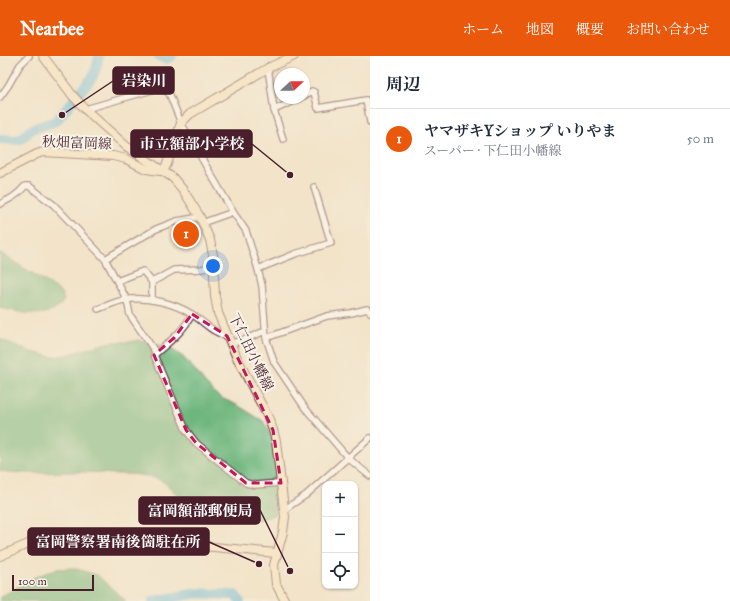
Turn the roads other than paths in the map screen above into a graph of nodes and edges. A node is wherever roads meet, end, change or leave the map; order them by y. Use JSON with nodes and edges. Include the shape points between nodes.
{"nodes":[{"id":1,"x":29,"y":56,"type":"edge"},
{"id":2,"x":43,"y":56,"type":"edge"},
{"id":3,"x":284,"y":56,"type":"edge"},
{"id":4,"x":294,"y":56,"type":"edge"},
{"id":5,"x":268,"y":68,"type":"junction"},
{"id":6,"x":310,"y":92,"type":"edge"},
{"id":7,"x":0,"y":97,"type":"edge"},
{"id":8,"x":287,"y":104,"type":"edge"},
{"id":9,"x":84,"y":108,"type":"junction"},
{"id":10,"x":274,"y":110,"type":"junction"},
{"id":11,"x":370,"y":122,"type":"edge"},
{"id":12,"x":182,"y":123,"type":"junction"},
{"id":13,"x":283,"y":139,"type":"dead end"},
{"id":14,"x":163,"y":171,"type":"junction"},
{"id":15,"x":0,"y":173,"type":"edge"},
{"id":16,"x":314,"y":187,"type":"dead end"},
{"id":17,"x":0,"y":204,"type":"edge"},
{"id":18,"x":233,"y":212,"type":"junction"},
{"id":19,"x":201,"y":220,"type":"junction"},
{"id":20,"x":213,"y":255,"type":"junction"},
{"id":21,"x":105,"y":259,"type":"junction"},
{"id":22,"x":258,"y":269,"type":"junction"},
{"id":23,"x":117,"y":281,"type":"junction"},
{"id":24,"x":152,"y":282,"type":"junction"},
{"id":25,"x":127,"y":300,"type":"junction"},
{"id":26,"x":152,"y":300,"type":"junction"},
{"id":27,"x":98,"y":310,"type":"dead end"},
{"id":28,"x":370,"y":312,"type":"edge"},
{"id":29,"x":192,"y":314,"type":"junction"},
{"id":30,"x":266,"y":331,"type":"junction"},
{"id":31,"x":266,"y":338,"type":"junction"},
{"id":32,"x":228,"y":340,"type":"junction"},
{"id":33,"x":156,"y":353,"type":"junction"},
{"id":34,"x":370,"y":438,"type":"edge"},
{"id":35,"x":348,"y":458,"type":"junction"},
{"id":36,"x":370,"y":476,"type":"edge"},
{"id":37,"x":281,"y":483,"type":"junction"},
{"id":38,"x":284,"y":509,"type":"junction"},
{"id":39,"x":276,"y":553,"type":"junction"},
{"id":40,"x":0,"y":556,"type":"edge"},
{"id":41,"x":285,"y":601,"type":"edge"}],
"edges":[{"from":1,"to":7,"type":"street","via":[[20,65]]},
{"from":2,"to":9,"type":"main road","name":"下仁田小幡線"},
{"from":3,"to":5,"type":"street"},
{"from":4,"to":5,"type":"main road"},
{"from":5,"to":10,"type":"street"},
{"from":5,"to":12,"type":"main road","via":[[190,114]]},
{"from":6,"to":11,"type":"street","via":[[314,92],[318,108],[366,100]]},
{"from":8,"to":10,"type":"street"},
{"from":9,"to":12,"type":"street","via":[[158,89],[168,93]]},
{"from":9,"to":14,"type":"main road","name":"下仁田小幡線","via":[[126,146]]},
{"from":10,"to":13,"type":"street"},
{"from":12,"to":14,"type":"main road"},
{"from":12,"to":18,"type":"street"},
{"from":14,"to":15,"type":"main road","name":"秋畑富岡線","via":[[146,169],[113,156],[43,152]]},
{"from":14,"to":19,"type":"main road","name":"下仁田小幡線","via":[[179,184]]},
{"from":16,"to":22,"type":"street","via":[[331,243]]},
{"from":17,"to":21,"type":"street","via":[[21,192],[25,186],[29,186],[54,205]]},
{"from":18,"to":19,"type":"street"},
{"from":18,"to":22,"type":"street","via":[[246,231]]},
{"from":19,"to":20,"type":"main road","name":"下仁田小幡線","via":[[210,240]]},
{"from":19,"to":21,"type":"street","via":[[177,221],[156,229]]},
{"from":20,"to":24,"type":"street","via":[[206,268],[174,270]]},
{"from":20,"to":32,"type":"main road","name":"下仁田小幡線","via":[[216,306]]},
{"from":21,"to":23,"type":"street"},
{"from":22,"to":30,"type":"street"},
{"from":23,"to":24,"type":"street","via":[[143,271]]},
{"from":23,"to":25,"type":"street"},
{"from":24,"to":26,"type":"street"},
{"from":25,"to":26,"type":"street"},
{"from":25,"to":27,"type":"street"},
{"from":25,"to":33,"type":"street","via":[[130,315]]},
{"from":26,"to":29,"type":"street","via":[[167,302]]},
{"from":28,"to":31,"type":"street","via":[[367,309],[327,316]]},
{"from":29,"to":32,"type":"street"},
{"from":29,"to":33,"type":"street","via":[[174,338]]},
{"from":30,"to":31,"type":"street"},
{"from":30,"to":32,"type":"street","via":[[241,341]]},
{"from":31,"to":35,"type":"street","via":[[274,362],[305,408]]},
{"from":32,"to":37,"type":"main road","name":"下仁田小幡線","via":[[273,430]]},
{"from":33,"to":37,"type":"street","via":[[154,355],[186,430],[196,443],[246,483]]},
{"from":34,"to":35,"type":"street"},
{"from":35,"to":36,"type":"street"},
{"from":35,"to":38,"type":"street","via":[[306,495]]},
{"from":37,"to":38,"type":"main road","name":"下仁田小幡線"},
{"from":38,"to":39,"type":"main road","name":"下仁田小幡線","via":[[283,532]]},
{"from":39,"to":40,"type":"main road","via":[[60,534],[47,536]]},
{"from":39,"to":41,"type":"main road","name":"下仁田小幡線","via":[[276,584]]}]}
